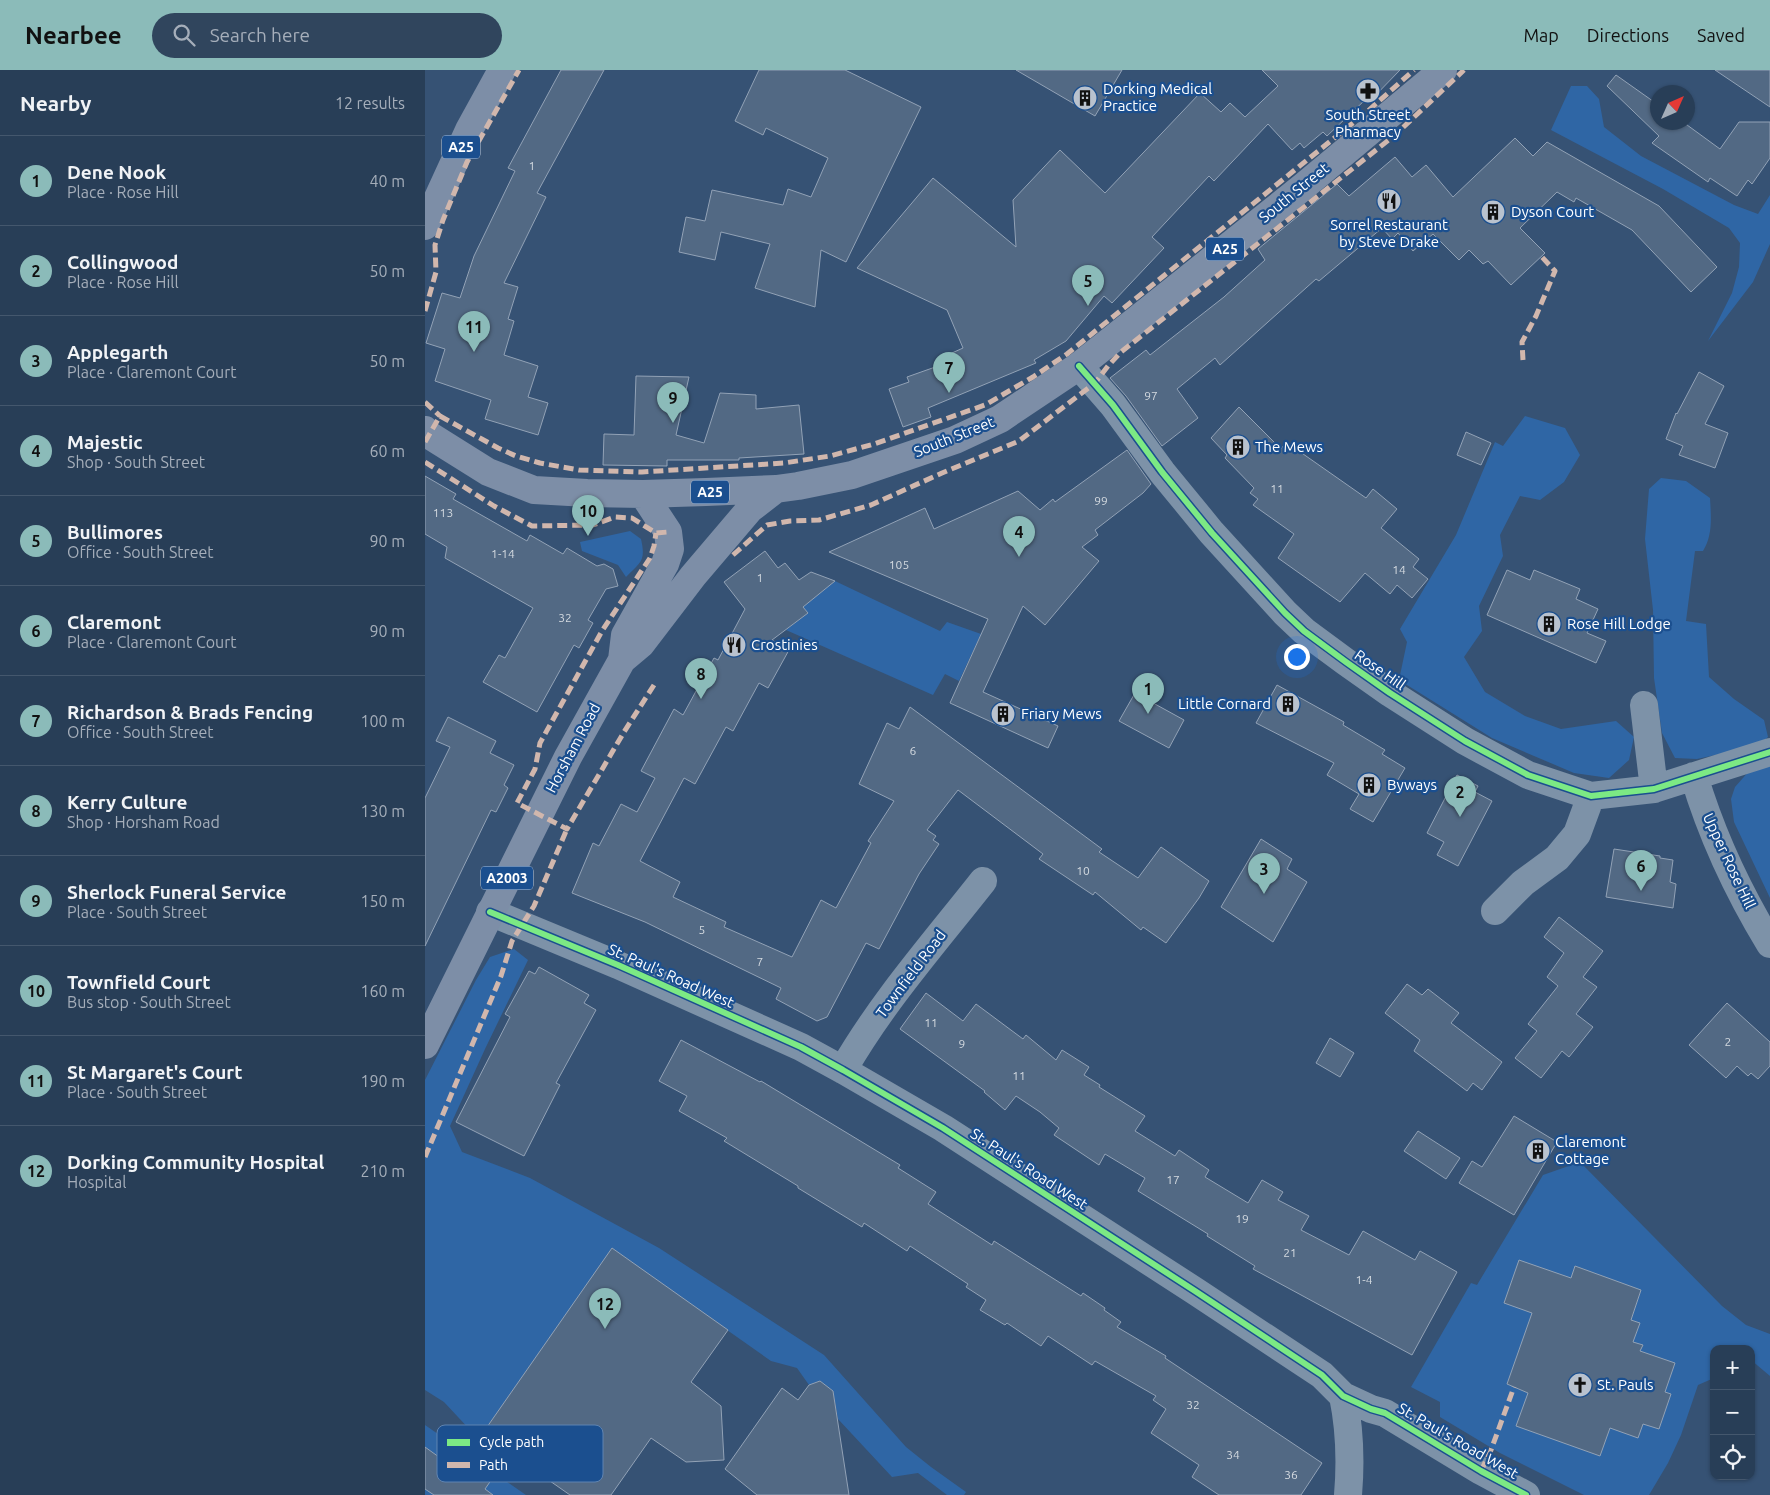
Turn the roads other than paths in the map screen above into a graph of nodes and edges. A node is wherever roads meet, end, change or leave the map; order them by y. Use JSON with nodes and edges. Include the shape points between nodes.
{"nodes":[{"id":1,"x":502,"y":70,"type":"edge"},
{"id":2,"x":1443,"y":70,"type":"edge"},
{"id":3,"x":425,"y":226,"type":"edge"},
{"id":4,"x":1079,"y":366,"type":"junction"},
{"id":5,"x":425,"y":430,"type":"edge"},
{"id":6,"x":775,"y":489,"type":"junction"},
{"id":7,"x":643,"y":494,"type":"junction"},
{"id":8,"x":622,"y":660,"type":"junction"},
{"id":9,"x":1644,"y":705,"type":"dead end"},
{"id":10,"x":1770,"y":752,"type":"edge"},
{"id":11,"x":1694,"y":776,"type":"junction"},
{"id":12,"x":1654,"y":789,"type":"junction"},
{"id":13,"x":1591,"y":796,"type":"junction"},
{"id":14,"x":983,"y":881,"type":"dead end"},
{"id":15,"x":1495,"y":911,"type":"dead end"},
{"id":16,"x":490,"y":912,"type":"junction"},
{"id":17,"x":1770,"y":944,"type":"edge"},
{"id":18,"x":425,"y":1044,"type":"edge"},
{"id":19,"x":843,"y":1070,"type":"junction"},
{"id":20,"x":1343,"y":1396,"type":"junction"},
{"id":21,"x":1348,"y":1495,"type":"edge"},
{"id":22,"x":1526,"y":1495,"type":"edge"}],
"edges":[{"from":1,"to":3,"type":"main road","number":"A25","via":[[469,130]]},
{"from":2,"to":4,"type":"main road","name":"South Street","number":"A25"},
{"from":4,"to":6,"type":"main road","name":"South Street","number":"A25","via":[[1000,419],[955,440],[851,475]]},
{"from":4,"to":13,"type":"street","name":"Rose Hill","via":[[1212,533],[1303,631],[1465,741],[1528,775]]},
{"from":5,"to":7,"type":"main road","name":"South Street","number":"A25","via":[[488,472],[535,490]]},
{"from":6,"to":7,"type":"main road","name":"South Street","number":"A25"},
{"from":6,"to":8,"type":"main road","name":"Horsham Road","number":"A2003","via":[[750,509],[641,644]]},
{"from":7,"to":8,"type":"main road","number":"A2003","via":[[668,532],[670,549],[665,564],[625,635]]},
{"from":8,"to":16,"type":"main road","name":"Horsham Road","number":"A2003","via":[[568,757]]},
{"from":9,"to":12,"type":"street"},
{"from":10,"to":11,"type":"street","name":"Rose Hill"},
{"from":11,"to":12,"type":"street","name":"Rose Hill"},
{"from":11,"to":17,"type":"street","name":"Upper Rose Hill","via":[[1702,804],[1731,869]]},
{"from":12,"to":13,"type":"street","name":"Rose Hill"},
{"from":13,"to":15,"type":"street","via":[[1577,834],[1557,858],[1523,883]]},
{"from":14,"to":19,"type":"street","name":"Townfield Road","via":[[903,983]]},
{"from":16,"to":18,"type":"main road","name":"Horsham Road","number":"A2003"},
{"from":16,"to":19,"type":"street","name":"St. Paul's Road West","via":[[618,965],[801,1047]]},
{"from":19,"to":20,"type":"street","name":"St. Paul's Road West","via":[[943,1128],[1195,1291],[1322,1375]]},
{"from":20,"to":21,"type":"street","via":[[1349,1424],[1351,1464]]},
{"from":20,"to":22,"type":"street","name":"St. Paul's Road West","via":[[1392,1417]]}]}
